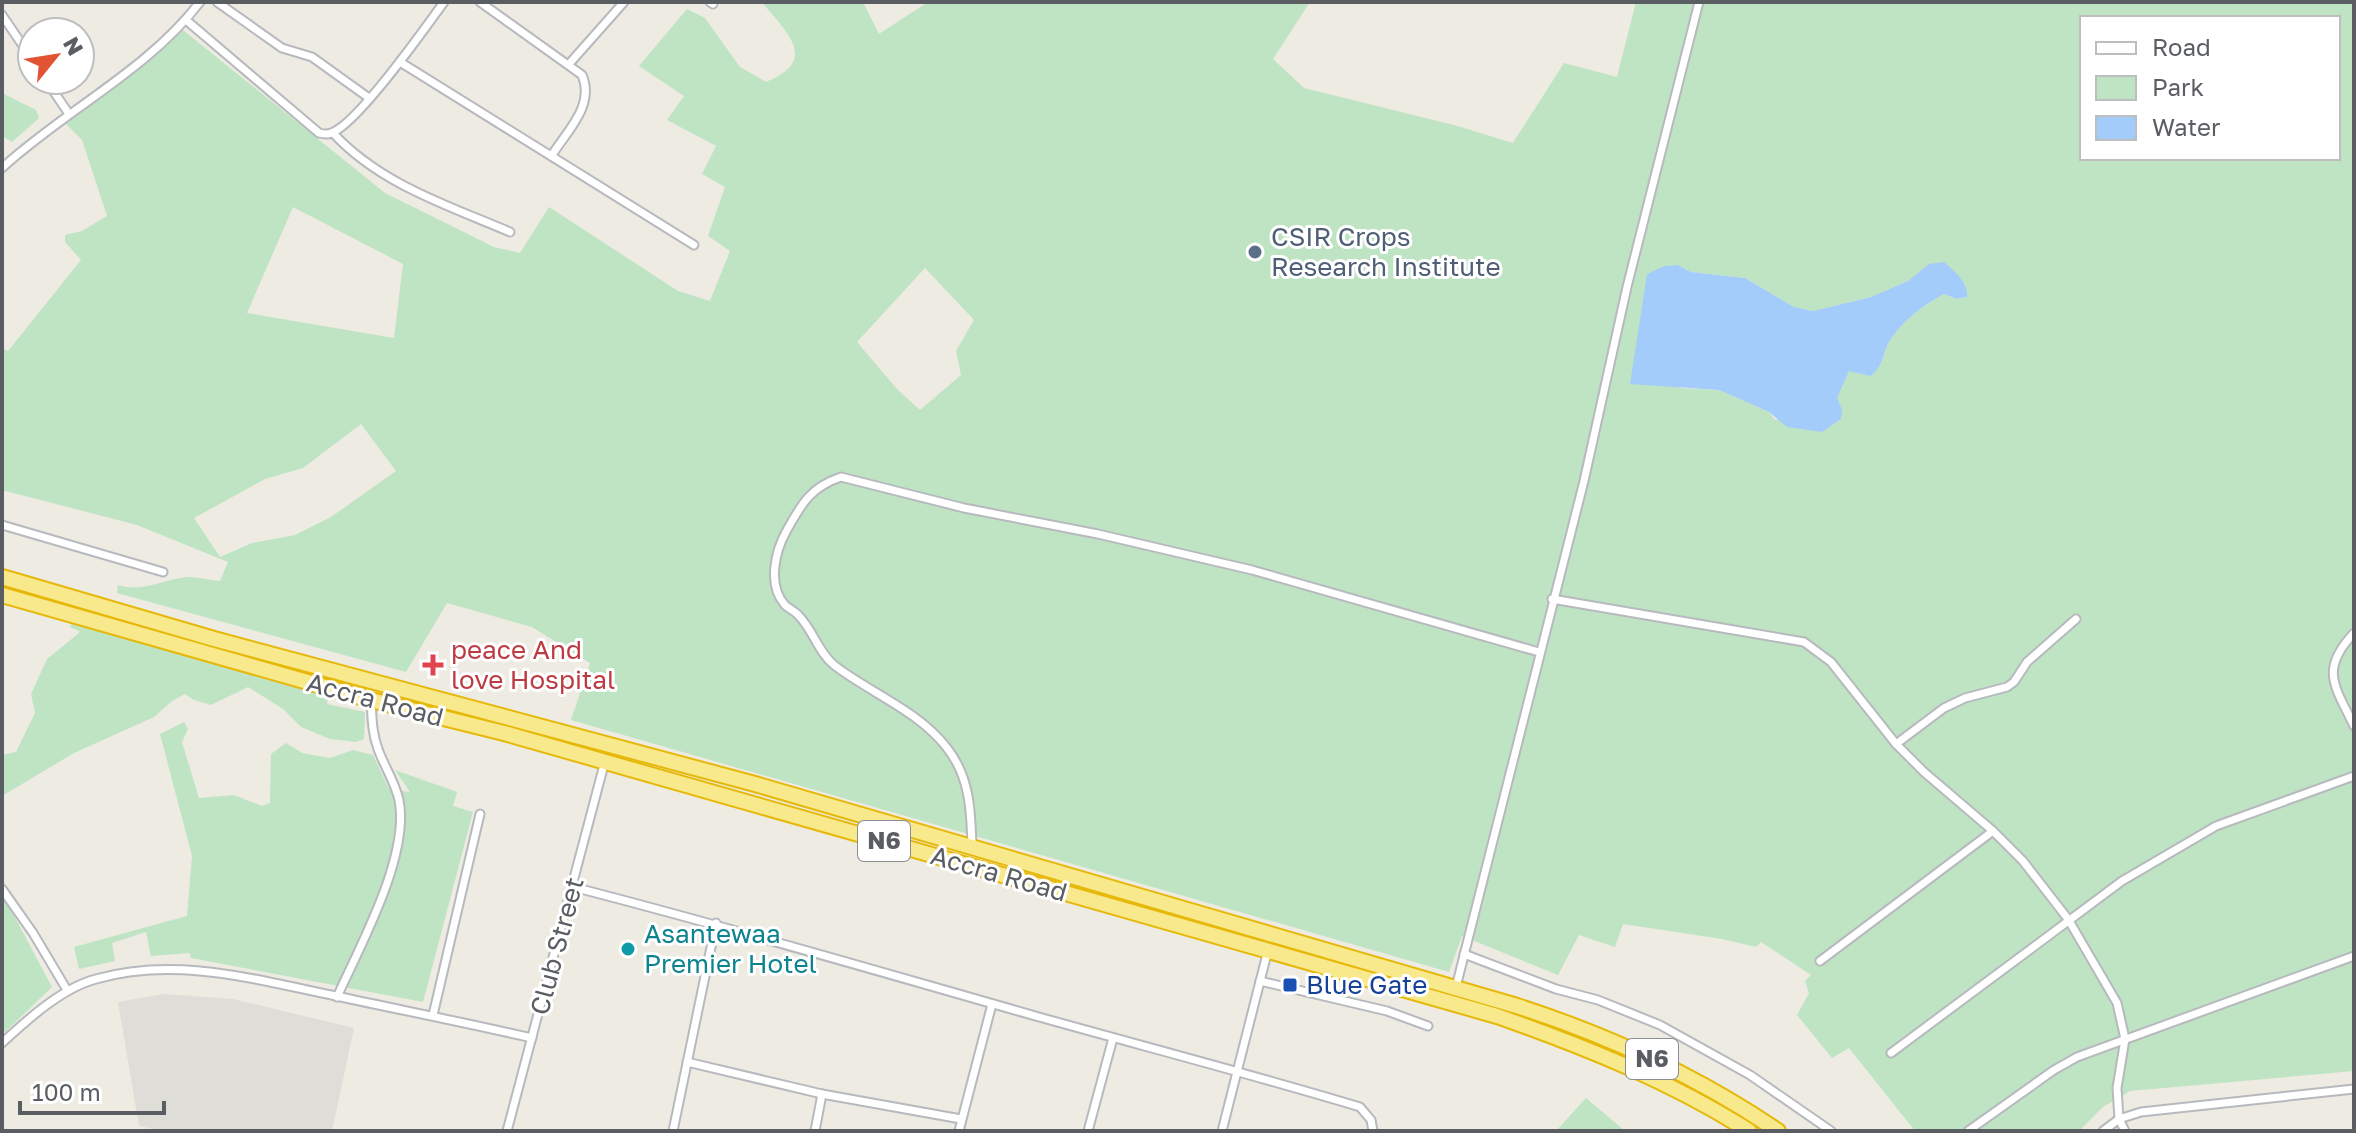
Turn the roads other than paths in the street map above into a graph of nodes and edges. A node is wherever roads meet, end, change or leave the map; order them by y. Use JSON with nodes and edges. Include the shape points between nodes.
{"nodes":[{"id":1,"x":200,"y":2,"type":"edge"},
{"id":2,"x":217,"y":2,"type":"edge"},
{"id":3,"x":444,"y":2,"type":"edge"},
{"id":4,"x":480,"y":2,"type":"edge"},
{"id":5,"x":624,"y":2,"type":"edge"},
{"id":6,"x":1699,"y":2,"type":"edge"},
{"id":7,"x":2,"y":15,"type":"edge"},
{"id":8,"x":186,"y":20,"type":"junction"},
{"id":9,"x":16,"y":36,"type":"edge"},
{"id":10,"x":400,"y":62,"type":"junction"},
{"id":11,"x":569,"y":64,"type":"junction"},
{"id":12,"x":57,"y":96,"type":"edge"},
{"id":13,"x":369,"y":98,"type":"junction"},
{"id":14,"x":69,"y":114,"type":"junction"},
{"id":15,"x":333,"y":133,"type":"junction"},
{"id":16,"x":552,"y":155,"type":"junction"},
{"id":17,"x":2,"y":168,"type":"edge"},
{"id":18,"x":510,"y":232,"type":"dead end"},
{"id":19,"x":694,"y":245,"type":"dead end"},
{"id":20,"x":2,"y":525,"type":"edge"},
{"id":21,"x":163,"y":572,"type":"dead end"},
{"id":22,"x":2,"y":577,"type":"edge"},
{"id":23,"x":2,"y":595,"type":"edge"},
{"id":24,"x":1552,"y":599,"type":"junction"},
{"id":25,"x":2076,"y":619,"type":"dead end"},
{"id":26,"x":2354,"y":633,"type":"edge"},
{"id":27,"x":1539,"y":652,"type":"junction"},
{"id":28,"x":371,"y":700,"type":"junction"},
{"id":29,"x":2354,"y":726,"type":"edge"},
{"id":30,"x":1896,"y":744,"type":"junction"},
{"id":31,"x":605,"y":761,"type":"junction"},
{"id":32,"x":2354,"y":776,"type":"edge"},
{"id":33,"x":480,"y":814,"type":"dead end"},
{"id":34,"x":1993,"y":831,"type":"junction"},
{"id":35,"x":972,"y":848,"type":"junction"},
{"id":36,"x":573,"y":887,"type":"junction"},
{"id":37,"x":2,"y":889,"type":"edge"},
{"id":38,"x":2068,"y":919,"type":"junction"},
{"id":39,"x":716,"y":923,"type":"junction"},
{"id":40,"x":1268,"y":950,"type":"junction"},
{"id":41,"x":1464,"y":954,"type":"junction"},
{"id":42,"x":2354,"y":956,"type":"edge"},
{"id":43,"x":1820,"y":961,"type":"dead end"},
{"id":44,"x":1260,"y":981,"type":"junction"},
{"id":45,"x":1456,"y":987,"type":"junction"},
{"id":46,"x":67,"y":990,"type":"junction"},
{"id":47,"x":337,"y":997,"type":"junction"},
{"id":48,"x":992,"y":1004,"type":"junction"},
{"id":49,"x":433,"y":1015,"type":"junction"},
{"id":50,"x":1428,"y":1026,"type":"dead end"},
{"id":51,"x":532,"y":1038,"type":"junction"},
{"id":52,"x":1113,"y":1038,"type":"junction"},
{"id":53,"x":2125,"y":1039,"type":"junction"},
{"id":54,"x":2,"y":1043,"type":"edge"},
{"id":55,"x":1891,"y":1053,"type":"dead end"},
{"id":56,"x":687,"y":1062,"type":"junction"},
{"id":57,"x":1239,"y":1070,"type":"junction"},
{"id":58,"x":2354,"y":1089,"type":"edge"},
{"id":59,"x":822,"y":1094,"type":"junction"},
{"id":60,"x":961,"y":1119,"type":"junction"},
{"id":61,"x":2119,"y":1119,"type":"junction"},
{"id":62,"x":507,"y":1131,"type":"edge"},
{"id":63,"x":673,"y":1131,"type":"edge"},
{"id":64,"x":815,"y":1131,"type":"edge"},
{"id":65,"x":959,"y":1131,"type":"edge"},
{"id":66,"x":1088,"y":1131,"type":"edge"},
{"id":67,"x":1222,"y":1131,"type":"edge"},
{"id":68,"x":1373,"y":1131,"type":"edge"},
{"id":69,"x":1749,"y":1131,"type":"edge"},
{"id":70,"x":1778,"y":1131,"type":"edge"},
{"id":71,"x":1831,"y":1131,"type":"edge"},
{"id":72,"x":1968,"y":1131,"type":"edge"},
{"id":73,"x":2103,"y":1131,"type":"edge"},
{"id":74,"x":2125,"y":1131,"type":"edge"}],
"edges":[{"from":1,"to":8,"type":"street"},
{"from":2,"to":13,"type":"street","via":[[282,48],[312,57]]},
{"from":3,"to":10,"type":"street"},
{"from":4,"to":11,"type":"street"},
{"from":5,"to":11,"type":"street"},
{"from":6,"to":24,"type":"street"},
{"from":7,"to":9,"type":"street"},
{"from":8,"to":14,"type":"street","via":[[125,75]]},
{"from":8,"to":15,"type":"street","via":[[319,133]]},
{"from":10,"to":13,"type":"street"},
{"from":10,"to":16,"type":"street"},
{"from":11,"to":16,"type":"street","via":[[582,75],[587,98]]},
{"from":12,"to":14,"type":"street"},
{"from":13,"to":15,"type":"street"},
{"from":14,"to":17,"type":"street"},
{"from":15,"to":18,"type":"street","via":[[361,161],[399,184]]},
{"from":16,"to":19,"type":"street"},
{"from":20,"to":21,"type":"street"},
{"from":22,"to":35,"type":"highway","name":"Accra Road","number":"N6"},
{"from":23,"to":28,"type":"highway","name":"Accra Road","number":"N6"},
{"from":24,"to":27,"type":"street"},
{"from":24,"to":30,"type":"street","via":[[1804,642],[1831,662]]},
{"from":25,"to":30,"type":"street","via":[[2007,687],[1944,708]]},
{"from":26,"to":29,"type":"street","via":[[2338,650],[2333,680]]},
{"from":27,"to":35,"type":"street","via":[[1252,570],[841,477],[824,483],[809,494],[782,538],[774,564],[778,593],[831,662],[913,717],[948,748],[966,783]]},
{"from":27,"to":41,"type":"street"},
{"from":28,"to":31,"type":"highway","name":"Accra Road","number":"N6"},
{"from":28,"to":47,"type":"street","via":[[373,729],[394,784],[401,823],[381,900]]},
{"from":30,"to":34,"type":"street"},
{"from":31,"to":36,"type":"street","name":"Club Street"},
{"from":31,"to":40,"type":"highway","name":"Accra Road","number":"N6"},
{"from":32,"to":38,"type":"street","via":[[2216,826]]},
{"from":33,"to":49,"type":"street"},
{"from":34,"to":38,"type":"street"},
{"from":34,"to":43,"type":"street"},
{"from":35,"to":45,"type":"highway","name":"Accra Road","number":"N6"},
{"from":36,"to":39,"type":"street"},
{"from":36,"to":51,"type":"street","name":"Club Street"},
{"from":37,"to":46,"type":"street"},
{"from":38,"to":53,"type":"street","via":[[2117,1003]]},
{"from":38,"to":55,"type":"street"},
{"from":39,"to":48,"type":"street"},
{"from":39,"to":56,"type":"street"},
{"from":40,"to":44,"type":"street"},
{"from":40,"to":69,"type":"highway","name":"Accra Road","number":"N6","via":[[1563,1039],[1646,1074]]},
{"from":41,"to":45,"type":"street"},
{"from":41,"to":71,"type":"street","via":[[1660,1025],[1750,1075]]},
{"from":42,"to":53,"type":"street"},
{"from":44,"to":50,"type":"street"},
{"from":44,"to":57,"type":"street"},
{"from":45,"to":70,"type":"highway","name":"Accra Road","number":"N6","via":[[1576,1025],[1661,1063]]},
{"from":46,"to":47,"type":"street","via":[[95,979],[170,968],[242,976]]},
{"from":46,"to":54,"type":"street"},
{"from":47,"to":49,"type":"street"},
{"from":48,"to":52,"type":"street"},
{"from":48,"to":60,"type":"street"},
{"from":49,"to":51,"type":"street"},
{"from":51,"to":62,"type":"street","name":"Club Street"},
{"from":52,"to":57,"type":"street"},
{"from":52,"to":66,"type":"street"},
{"from":53,"to":61,"type":"street","via":[[2117,1088]]},
{"from":53,"to":72,"type":"street","via":[[2054,1070]]},
{"from":56,"to":59,"type":"street"},
{"from":56,"to":63,"type":"street"},
{"from":57,"to":67,"type":"street"},
{"from":57,"to":68,"type":"street","via":[[1360,1107]]},
{"from":58,"to":61,"type":"street","via":[[2155,1110]]},
{"from":59,"to":60,"type":"street"},
{"from":59,"to":64,"type":"street"},
{"from":60,"to":65,"type":"street"},
{"from":61,"to":73,"type":"street"},
{"from":61,"to":74,"type":"street"}]}
